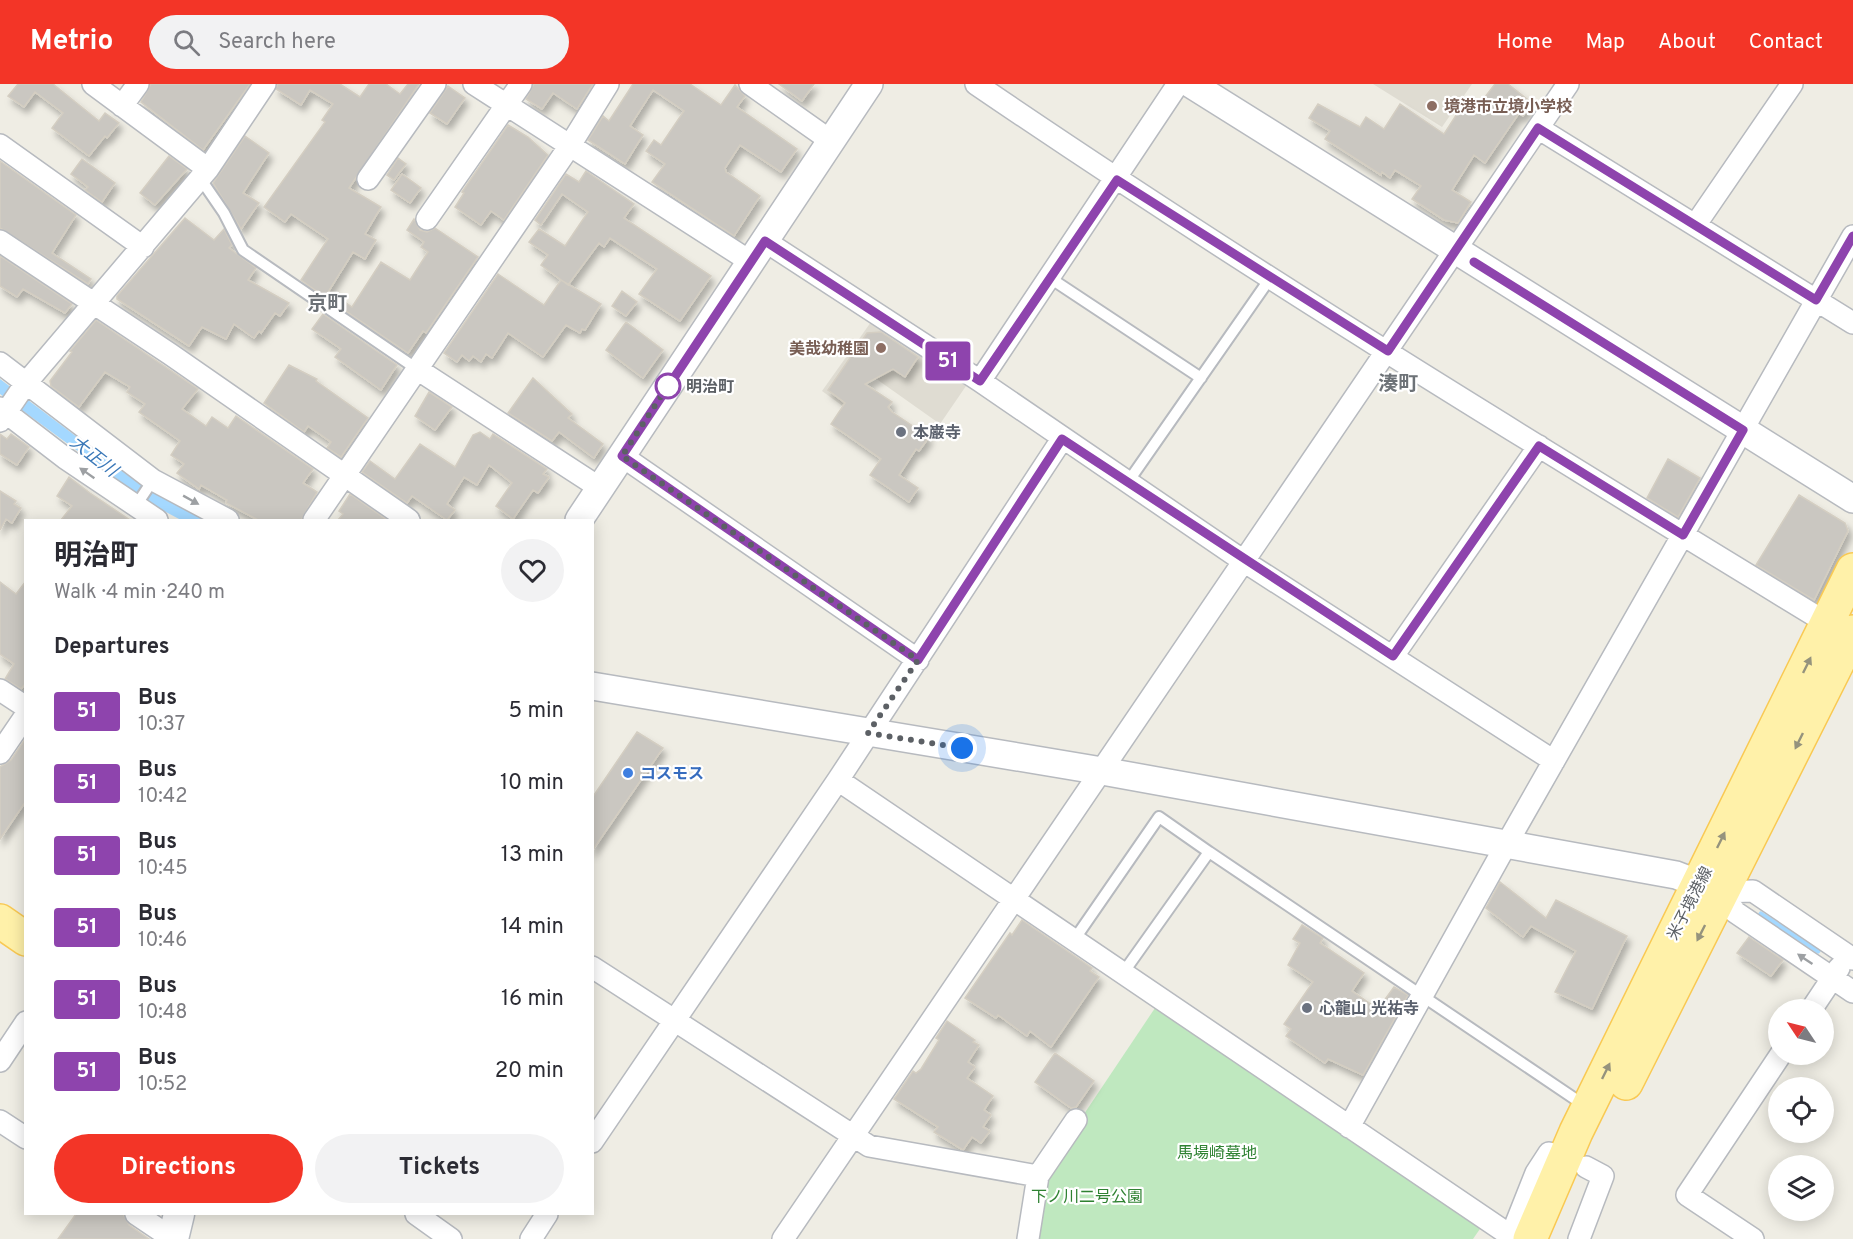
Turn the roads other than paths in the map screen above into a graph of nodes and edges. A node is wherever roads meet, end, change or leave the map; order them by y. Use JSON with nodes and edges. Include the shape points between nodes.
{"nodes":[{"id":1,"x":93,"y":84,"type":"edge"},
{"id":2,"x":138,"y":84,"type":"edge"},
{"id":3,"x":265,"y":84,"type":"edge"},
{"id":4,"x":435,"y":84,"type":"edge"},
{"id":5,"x":474,"y":84,"type":"edge"},
{"id":6,"x":521,"y":84,"type":"edge"},
{"id":7,"x":608,"y":84,"type":"edge"},
{"id":8,"x":750,"y":84,"type":"edge"},
{"id":9,"x":869,"y":84,"type":"edge"},
{"id":10,"x":975,"y":84,"type":"edge"},
{"id":11,"x":1179,"y":84,"type":"edge"},
{"id":12,"x":1191,"y":84,"type":"edge"},
{"id":13,"x":1568,"y":84,"type":"edge"},
{"id":14,"x":1792,"y":84,"type":"edge"},
{"id":15,"x":122,"y":106,"type":"junction"},
{"id":16,"x":507,"y":106,"type":"junction"},
{"id":17,"x":1538,"y":128,"type":"junction"},
{"id":18,"x":831,"y":141,"type":"junction"},
{"id":19,"x":0,"y":145,"type":"edge"},
{"id":20,"x":569,"y":147,"type":"junction"},
{"id":21,"x":204,"y":174,"type":"junction"},
{"id":22,"x":368,"y":179,"type":"dead end"},
{"id":23,"x":1117,"y":180,"type":"junction"},
{"id":24,"x":427,"y":219,"type":"dead end"},
{"id":25,"x":1696,"y":224,"type":"junction"},
{"id":26,"x":1853,"y":236,"type":"edge"},
{"id":27,"x":0,"y":241,"type":"edge"},
{"id":28,"x":143,"y":247,"type":"junction"},
{"id":29,"x":1455,"y":250,"type":"junction"},
{"id":30,"x":758,"y":252,"type":"junction"},
{"id":31,"x":1270,"y":277,"type":"junction"},
{"id":32,"x":1050,"y":278,"type":"junction"},
{"id":33,"x":1816,"y":300,"type":"junction"},
{"id":34,"x":94,"y":304,"type":"junction"},
{"id":35,"x":1853,"y":323,"type":"edge"},
{"id":36,"x":1388,"y":351,"type":"junction"},
{"id":37,"x":0,"y":363,"type":"edge"},
{"id":38,"x":417,"y":369,"type":"junction"},
{"id":39,"x":1201,"y":378,"type":"junction"},
{"id":40,"x":980,"y":381,"type":"junction"},
{"id":41,"x":26,"y":383,"type":"junction"},
{"id":42,"x":2,"y":414,"type":"edge"},
{"id":43,"x":1743,"y":430,"type":"junction"},
{"id":44,"x":1062,"y":439,"type":"junction"},
{"id":45,"x":1539,"y":446,"type":"junction"},
{"id":46,"x":622,"y":456,"type":"junction"},
{"id":47,"x":344,"y":476,"type":"junction"},
{"id":48,"x":153,"y":480,"type":"junction"},
{"id":49,"x":1128,"y":482,"type":"junction"},
{"id":50,"x":600,"y":489,"type":"junction"},
{"id":51,"x":1853,"y":499,"type":"edge"},
{"id":52,"x":135,"y":507,"type":"junction"},
{"id":53,"x":155,"y":519,"type":"edge"},
{"id":54,"x":226,"y":519,"type":"edge"},
{"id":55,"x":315,"y":519,"type":"edge"},
{"id":56,"x":408,"y":519,"type":"edge"},
{"id":57,"x":580,"y":519,"type":"edge"},
{"id":58,"x":1683,"y":535,"type":"junction"},
{"id":59,"x":1245,"y":562,"type":"junction"},
{"id":60,"x":1853,"y":570,"type":"edge"},
{"id":61,"x":1840,"y":627,"type":"edge"},
{"id":62,"x":1393,"y":656,"type":"junction"},
{"id":63,"x":918,"y":660,"type":"junction"},
{"id":64,"x":594,"y":687,"type":"edge"},
{"id":65,"x":0,"y":690,"type":"edge"},
{"id":66,"x":24,"y":706,"type":"edge"},
{"id":67,"x":24,"y":718,"type":"edge"},
{"id":68,"x":868,"y":733,"type":"junction"},
{"id":69,"x":0,"y":753,"type":"edge"},
{"id":70,"x":1554,"y":761,"type":"junction"},
{"id":71,"x":1102,"y":771,"type":"junction"},
{"id":72,"x":838,"y":780,"type":"junction"},
{"id":73,"x":1506,"y":845,"type":"junction"},
{"id":74,"x":1209,"y":852,"type":"junction"},
{"id":75,"x":1711,"y":887,"type":"junction"},
{"id":76,"x":1013,"y":899,"type":"junction"},
{"id":77,"x":0,"y":921,"type":"edge"},
{"id":78,"x":24,"y":938,"type":"edge"},
{"id":79,"x":1074,"y":940,"type":"junction"},
{"id":80,"x":1851,"y":953,"type":"edge"},
{"id":81,"x":594,"y":968,"type":"edge"},
{"id":82,"x":1123,"y":973,"type":"junction"},
{"id":83,"x":1832,"y":978,"type":"junction"},
{"id":84,"x":1853,"y":992,"type":"edge"},
{"id":85,"x":1421,"y":994,"type":"junction"},
{"id":86,"x":1818,"y":999,"type":"edge"},
{"id":87,"x":674,"y":1022,"type":"junction"},
{"id":88,"x":24,"y":1025,"type":"edge"},
{"id":89,"x":0,"y":1060,"type":"edge"},
{"id":90,"x":1774,"y":1065,"type":"edge"},
{"id":91,"x":1588,"y":1108,"type":"junction"},
{"id":92,"x":1076,"y":1120,"type":"dead end"},
{"id":93,"x":0,"y":1121,"type":"edge"},
{"id":94,"x":1348,"y":1127,"type":"junction"},
{"id":95,"x":854,"y":1136,"type":"junction"},
{"id":96,"x":24,"y":1137,"type":"edge"},
{"id":97,"x":594,"y":1139,"type":"edge"},
{"id":98,"x":1576,"y":1162,"type":"junction"},
{"id":99,"x":1038,"y":1176,"type":"junction"},
{"id":100,"x":137,"y":1215,"type":"edge"},
{"id":101,"x":178,"y":1215,"type":"edge"},
{"id":102,"x":417,"y":1215,"type":"edge"},
{"id":103,"x":546,"y":1215,"type":"edge"},
{"id":104,"x":1517,"y":1238,"type":"edge"},
{"id":105,"x":173,"y":1239,"type":"edge"},
{"id":106,"x":451,"y":1239,"type":"edge"},
{"id":107,"x":531,"y":1239,"type":"edge"},
{"id":108,"x":783,"y":1239,"type":"edge"},
{"id":109,"x":1028,"y":1239,"type":"edge"},
{"id":110,"x":1554,"y":1239,"type":"edge"},
{"id":111,"x":1579,"y":1239,"type":"edge"},
{"id":112,"x":1753,"y":1239,"type":"edge"}],
"edges":[{"from":1,"to":15,"type":"street"},
{"from":2,"to":15,"type":"street"},
{"from":3,"to":21,"type":"street"},
{"from":4,"to":22,"type":"street"},
{"from":5,"to":16,"type":"street"},
{"from":6,"to":16,"type":"street"},
{"from":7,"to":20,"type":"street"},
{"from":8,"to":18,"type":"street"},
{"from":9,"to":18,"type":"street"},
{"from":10,"to":23,"type":"street"},
{"from":11,"to":23,"type":"street"},
{"from":12,"to":29,"type":"street"},
{"from":13,"to":17,"type":"street"},
{"from":14,"to":25,"type":"street"},
{"from":15,"to":21,"type":"street"},
{"from":16,"to":20,"type":"street"},
{"from":16,"to":24,"type":"street"},
{"from":17,"to":25,"type":"street"},
{"from":17,"to":29,"type":"street"},
{"from":18,"to":30,"type":"street"},
{"from":19,"to":28,"type":"street"},
{"from":20,"to":30,"type":"street"},
{"from":20,"to":38,"type":"street"},
{"from":21,"to":28,"type":"street"},
{"from":21,"to":38,"type":"lane","via":[[243,250]]},
{"from":23,"to":31,"type":"street"},
{"from":23,"to":32,"type":"street"},
{"from":25,"to":33,"type":"street"},
{"from":26,"to":33,"type":"street"},
{"from":27,"to":34,"type":"street"},
{"from":28,"to":34,"type":"street"},
{"from":29,"to":36,"type":"street"},
{"from":29,"to":43,"type":"street"},
{"from":30,"to":40,"type":"street"},
{"from":30,"to":46,"type":"street"},
{"from":31,"to":36,"type":"street"},
{"from":31,"to":39,"type":"lane"},
{"from":32,"to":39,"type":"lane"},
{"from":32,"to":40,"type":"street"},
{"from":33,"to":35,"type":"street"},
{"from":33,"to":43,"type":"street"},
{"from":34,"to":41,"type":"street"},
{"from":34,"to":47,"type":"street"},
{"from":36,"to":45,"type":"street"},
{"from":36,"to":59,"type":"street"},
{"from":37,"to":41,"type":"street"},
{"from":38,"to":47,"type":"street"},
{"from":38,"to":50,"type":"street"},
{"from":39,"to":49,"type":"lane"},
{"from":40,"to":44,"type":"street"},
{"from":41,"to":42,"type":"street"},
{"from":41,"to":48,"type":"street"},
{"from":52,"to":42,"type":"street","one_way":true},
{"from":43,"to":51,"type":"street"},
{"from":43,"to":58,"type":"street"},
{"from":44,"to":49,"type":"street"},
{"from":44,"to":63,"type":"street"},
{"from":45,"to":58,"type":"street"},
{"from":45,"to":62,"type":"street"},
{"from":46,"to":50,"type":"street"},
{"from":46,"to":63,"type":"street"},
{"from":47,"to":55,"type":"street"},
{"from":47,"to":56,"type":"street"},
{"from":48,"to":52,"type":"lane"},
{"from":48,"to":54,"type":"street","one_way":true},
{"from":49,"to":59,"type":"street"},
{"from":50,"to":57,"type":"street"},
{"from":52,"to":53,"type":"street"},
{"from":58,"to":61,"type":"street"},
{"from":58,"to":70,"type":"street"},
{"from":59,"to":62,"type":"street"},
{"from":59,"to":71,"type":"street"},
{"from":60,"to":61,"type":"main road","name":"米子境港線"},
{"from":61,"to":75,"type":"main road","name":"米子境港線"},
{"from":62,"to":70,"type":"street"},
{"from":63,"to":68,"type":"street"},
{"from":64,"to":68,"type":"street"},
{"from":65,"to":66,"type":"street"},
{"from":67,"to":69,"type":"street"},
{"from":68,"to":71,"type":"street"},
{"from":68,"to":72,"type":"street"},
{"from":70,"to":73,"type":"street"},
{"from":71,"to":73,"type":"street"},
{"from":71,"to":76,"type":"street"},
{"from":72,"to":76,"type":"street"},
{"from":72,"to":87,"type":"street"},
{"from":73,"to":75,"type":"street","via":[[1676,875]]},
{"from":73,"to":85,"type":"street"},
{"from":74,"to":79,"type":"lane","via":[[1159,817]]},
{"from":74,"to":82,"type":"lane"},
{"from":74,"to":85,"type":"lane"},
{"from":75,"to":80,"type":"street","via":[[1753,891]]},
{"from":83,"to":75,"type":"street","one_way":true,"via":[[1735,912]]},
{"from":91,"to":75,"type":"main road","name":"米子境港線","one_way":true},
{"from":75,"to":98,"type":"main road","name":"米子境港線","one_way":true},
{"from":76,"to":79,"type":"street"},
{"from":76,"to":95,"type":"street"},
{"from":77,"to":78,"type":"main road"},
{"from":79,"to":82,"type":"street"},
{"from":80,"to":83,"type":"street"},
{"from":81,"to":87,"type":"street"},
{"from":82,"to":94,"type":"street"},
{"from":83,"to":84,"type":"street"},
{"from":83,"to":86,"type":"street"},
{"from":85,"to":91,"type":"lane"},
{"from":85,"to":94,"type":"street"},
{"from":87,"to":95,"type":"street"},
{"from":87,"to":97,"type":"street"},
{"from":88,"to":89,"type":"street"},
{"from":90,"to":112,"type":"street","via":[[1687,1195]]},
{"from":91,"to":98,"type":"main road","name":"米子境港線"},
{"from":92,"to":99,"type":"street"},
{"from":93,"to":96,"type":"street"},
{"from":94,"to":104,"type":"street"},
{"from":95,"to":99,"type":"street","via":[[869,1146]]},
{"from":95,"to":108,"type":"street"},
{"from":98,"to":104,"type":"main road","name":"米子境港線"},
{"from":98,"to":110,"type":"main road","name":"米子境港線"},
{"from":98,"to":111,"type":"street","via":[[1604,1176]]},
{"from":99,"to":109,"type":"street"},
{"from":100,"to":105,"type":"street"},
{"from":101,"to":105,"type":"main road"},
{"from":102,"to":106,"type":"street"},
{"from":103,"to":107,"type":"street"}]}
